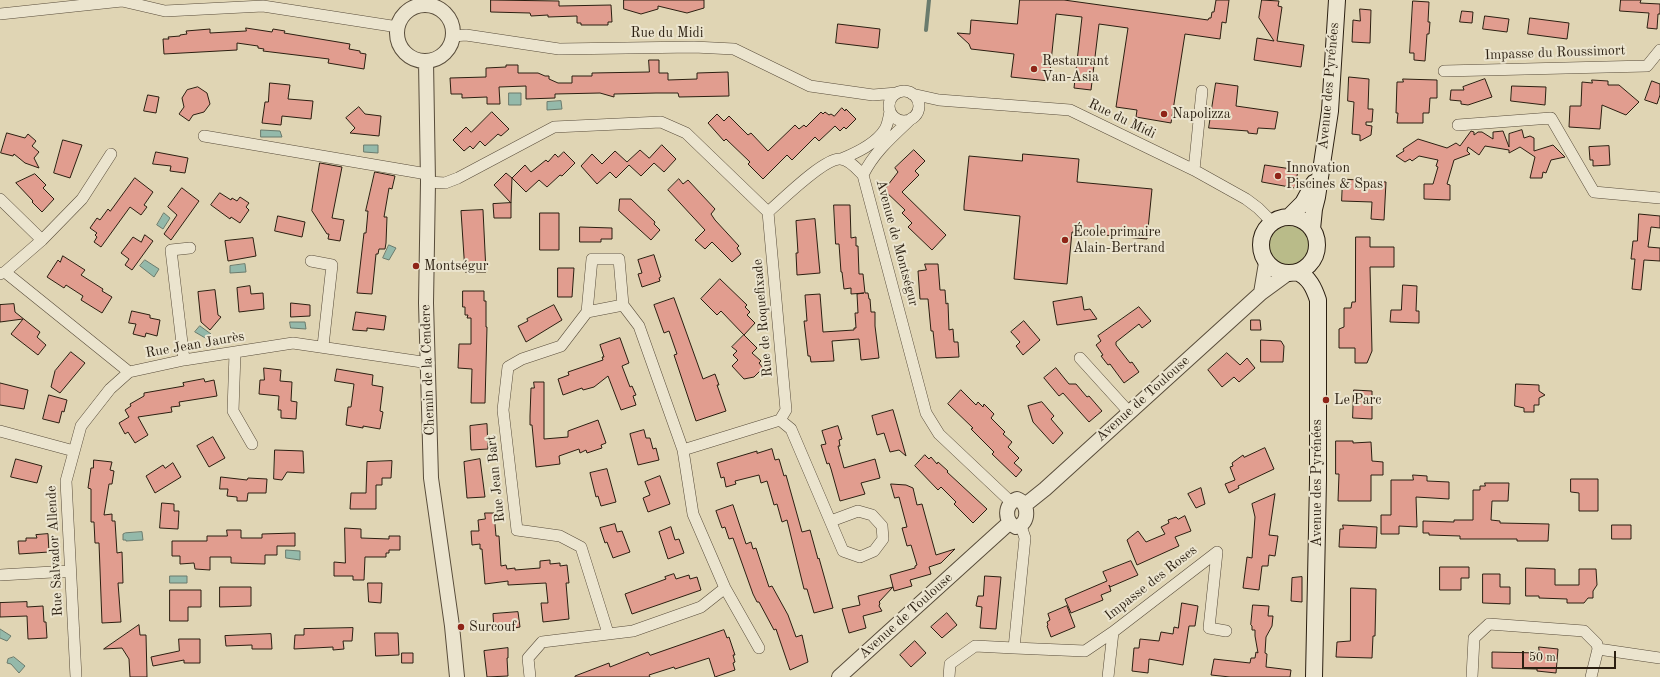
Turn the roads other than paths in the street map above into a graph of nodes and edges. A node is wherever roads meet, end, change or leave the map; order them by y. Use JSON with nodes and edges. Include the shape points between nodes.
{"nodes":[{"id":1,"x":1337,"y":0,"type":"edge"},
{"id":2,"x":423,"y":3,"type":"edge"},
{"id":3,"x":0,"y":14,"type":"edge"},
{"id":4,"x":398,"y":27,"type":"junction"},
{"id":5,"x":453,"y":36,"type":"junction"},
{"id":6,"x":1660,"y":50,"type":"edge"},
{"id":7,"x":426,"y":61,"type":"junction"},
{"id":8,"x":1444,"y":71,"type":"dead end"},
{"id":9,"x":1202,"y":91,"type":"dead end"},
{"id":10,"x":897,"y":93,"type":"junction"},
{"id":11,"x":912,"y":94,"type":"junction"},
{"id":12,"x":873,"y":95,"type":"junction"},
{"id":13,"x":939,"y":100,"type":"junction"},
{"id":14,"x":890,"y":110,"type":"junction"},
{"id":15,"x":915,"y":114,"type":"junction"},
{"id":16,"x":1458,"y":125,"type":"dead end"},
{"id":17,"x":204,"y":136,"type":"dead end"},
{"id":18,"x":111,"y":154,"type":"dead end"},
{"id":19,"x":840,"y":159,"type":"junction"},
{"id":20,"x":1194,"y":170,"type":"junction"},
{"id":21,"x":1321,"y":171,"type":"junction"},
{"id":22,"x":863,"y":175,"type":"junction"},
{"id":23,"x":427,"y":178,"type":"junction"},
{"id":24,"x":1660,"y":198,"type":"edge"},
{"id":25,"x":0,"y":199,"type":"edge"},
{"id":26,"x":768,"y":212,"type":"junction"},
{"id":27,"x":1289,"y":217,"type":"junction"},
{"id":28,"x":1272,"y":222,"type":"junction"},
{"id":29,"x":1312,"y":229,"type":"junction"},
{"id":30,"x":42,"y":240,"type":"junction"},
{"id":31,"x":190,"y":248,"type":"dead end"},
{"id":32,"x":1313,"y":260,"type":"junction"},
{"id":33,"x":311,"y":261,"type":"dead end"},
{"id":34,"x":1266,"y":263,"type":"junction"},
{"id":35,"x":3,"y":273,"type":"edge"},
{"id":36,"x":1292,"y":273,"type":"junction"},
{"id":37,"x":1261,"y":293,"type":"junction"},
{"id":38,"x":1318,"y":300,"type":"junction"},
{"id":39,"x":623,"y":306,"type":"junction"},
{"id":40,"x":587,"y":312,"type":"junction"},
{"id":41,"x":322,"y":346,"type":"junction"},
{"id":42,"x":235,"y":353,"type":"junction"},
{"id":43,"x":1080,"y":358,"type":"dead end"},
{"id":44,"x":184,"y":360,"type":"junction"},
{"id":45,"x":429,"y":363,"type":"junction"},
{"id":46,"x":129,"y":372,"type":"junction"},
{"id":47,"x":1129,"y":412,"type":"junction"},
{"id":48,"x":780,"y":420,"type":"junction"},
{"id":49,"x":0,"y":431,"type":"edge"},
{"id":50,"x":252,"y":444,"type":"dead end"},
{"id":51,"x":683,"y":450,"type":"junction"},
{"id":52,"x":74,"y":451,"type":"junction"},
{"id":53,"x":1011,"y":502,"type":"junction"},
{"id":54,"x":1025,"y":505,"type":"junction"},
{"id":55,"x":831,"y":521,"type":"junction"},
{"id":56,"x":1015,"y":524,"type":"junction"},
{"id":57,"x":70,"y":572,"type":"junction"},
{"id":58,"x":0,"y":575,"type":"edge"},
{"id":59,"x":725,"y":588,"type":"junction"},
{"id":60,"x":1226,"y":631,"type":"dead end"},
{"id":61,"x":1113,"y":632,"type":"junction"},
{"id":62,"x":608,"y":634,"type":"junction"},
{"id":63,"x":759,"y":648,"type":"dead end"},
{"id":64,"x":1014,"y":648,"type":"junction"},
{"id":65,"x":1598,"y":649,"type":"junction"},
{"id":66,"x":1658,"y":658,"type":"edge"},
{"id":67,"x":76,"y":677,"type":"edge"},
{"id":68,"x":457,"y":677,"type":"edge"},
{"id":69,"x":530,"y":677,"type":"edge"},
{"id":70,"x":839,"y":677,"type":"edge"},
{"id":71,"x":949,"y":677,"type":"edge"},
{"id":72,"x":1108,"y":677,"type":"edge"},
{"id":73,"x":1314,"y":677,"type":"edge"},
{"id":74,"x":1472,"y":677,"type":"edge"},
{"id":75,"x":1591,"y":677,"type":"edge"}],
"edges":[{"from":1,"to":21,"type":"main road","name":"Avenue des Pyrénées","via":[[1330,110]]},
{"from":2,"to":4,"type":"street","via":[[407,12]]},
{"from":2,"to":5,"type":"street","via":[[439,8],[445,13],[453,28]]},
{"from":3,"to":4,"type":"street","via":[[122,1],[165,11],[263,6]]},
{"from":4,"to":7,"type":"street","via":[[399,41],[406,53]]},
{"from":5,"to":7,"type":"street","via":[[444,54]]},
{"from":5,"to":12,"type":"street","name":"Rue du Midi","via":[[466,35],[559,49],[694,47],[734,50],[810,86]]},
{"from":6,"to":8,"type":"street","name":"Impasse du Roussimort","via":[[1647,66]]},
{"from":7,"to":23,"type":"street","name":"Chemin de la Cendere"},
{"from":9,"to":20,"type":"street"},
{"from":10,"to":11,"type":"street","name":"Rue du Midi"},
{"from":10,"to":12,"type":"street","name":"Rue du Midi"},
{"from":10,"to":14,"type":"street","via":[[892,98]]},
{"from":11,"to":13,"type":"street","name":"Rue du Midi"},
{"from":11,"to":15,"type":"street","via":[[918,103]]},
{"from":12,"to":14,"type":"street","name":"Rue du Midi"},
{"from":13,"to":15,"type":"street","name":"Rue du Midi"},
{"from":13,"to":20,"type":"street","name":"Rue du Midi","via":[[1070,110]]},
{"from":14,"to":15,"type":"street","name":"Rue du Midi","via":[[901,121]]},
{"from":14,"to":19,"type":"street","via":[[886,128],[878,139]]},
{"from":15,"to":22,"type":"street","via":[[878,151]]},
{"from":16,"to":24,"type":"street","via":[[1551,118],[1594,192]]},
{"from":17,"to":23,"type":"street"},
{"from":18,"to":30,"type":"street","via":[[82,199]]},
{"from":19,"to":22,"type":"street","name":"Avenue de Montségur","via":[[854,166]]},
{"from":19,"to":26,"type":"street","via":[[830,161],[817,169]]},
{"from":20,"to":28,"type":"street","name":"Rue du Midi","via":[[1246,199]]},
{"from":21,"to":27,"type":"main road","via":[[1304,203]]},
{"from":21,"to":29,"type":"main road","name":"Avenue des Pyrénées"},
{"from":22,"to":53,"type":"street","name":"Avenue de Montségur","via":[[926,413],[939,434]]},
{"from":23,"to":26,"type":"street","via":[[445,183],[458,178],[554,127],[661,122],[686,133]]},
{"from":23,"to":45,"type":"street","name":"Chemin de la Cendere"},
{"from":25,"to":30,"type":"street"},
{"from":26,"to":48,"type":"street","name":"Rue de Roquefixade","via":[[786,410]]},
{"from":27,"to":28,"type":"main road"},
{"from":27,"to":29,"type":"main road","via":[[1298,218]]},
{"from":28,"to":34,"type":"main road","via":[[1262,234],[1260,244],[1261,254]]},
{"from":29,"to":32,"type":"main road","via":[[1317,243]]},
{"from":30,"to":35,"type":"street"},
{"from":31,"to":44,"type":"street","via":[[171,250]]},
{"from":32,"to":36,"type":"main road","via":[[1303,270]]},
{"from":32,"to":38,"type":"main road","via":[[1317,271]]},
{"from":33,"to":41,"type":"street","via":[[332,265]]},
{"from":34,"to":36,"type":"main road","via":[[1275,270]]},
{"from":34,"to":37,"type":"street"},
{"from":35,"to":46,"type":"street","name":"Rue Jean Jaurès"},
{"from":36,"to":37,"type":"street","name":"Avenue de Toulouse"},
{"from":36,"to":38,"type":"main road","name":"Avenue des Pyrénées","via":[[1303,275],[1309,281]]},
{"from":37,"to":47,"type":"street","name":"Avenue de Toulouse"},
{"from":38,"to":73,"type":"main road","name":"Avenue des Pyrénées"},
{"from":39,"to":40,"type":"street"},
{"from":39,"to":40,"type":"street","via":[[619,259],[592,260]]},
{"from":39,"to":51,"type":"street","via":[[640,326]]},
{"from":40,"to":62,"type":"street","name":"Rue Jean Bart","via":[[561,346],[522,359],[508,367],[504,410],[517,530],[560,536],[581,547]]},
{"from":41,"to":42,"type":"street","name":"Rue Jean Jaurès","via":[[293,343]]},
{"from":41,"to":45,"type":"street","name":"Rue Jean Jaurès"},
{"from":42,"to":44,"type":"street","name":"Rue Jean Jaurès"},
{"from":42,"to":50,"type":"street","via":[[233,411]]},
{"from":43,"to":47,"type":"street"},
{"from":44,"to":46,"type":"street","name":"Rue Jean Jaurès"},
{"from":45,"to":68,"type":"street","name":"Chemin de la Cendere","via":[[431,478]]},
{"from":46,"to":52,"type":"street","name":"Rue Salvador Allende","via":[[110,389],[81,426]]},
{"from":47,"to":54,"type":"street","name":"Avenue de Toulouse","via":[[1045,490]]},
{"from":48,"to":51,"type":"street"},
{"from":48,"to":55,"type":"street","via":[[791,429]]},
{"from":49,"to":52,"type":"street"},
{"from":51,"to":59,"type":"street","via":[[693,514]]},
{"from":52,"to":57,"type":"street","name":"Rue Salvador Allende","via":[[66,481]]},
{"from":53,"to":54,"type":"street","via":[[1017,499]]},
{"from":53,"to":56,"type":"street","via":[[1007,509],[1007,518]]},
{"from":54,"to":56,"type":"street","via":[[1026,518]]},
{"from":55,"to":55,"type":"street","via":[[843,551],[860,557],[874,551],[883,538],[882,526],[872,515],[858,511]]},
{"from":56,"to":64,"type":"street","via":[[1025,538]]},
{"from":56,"to":70,"type":"street","name":"Avenue de Toulouse"},
{"from":57,"to":58,"type":"street"},
{"from":57,"to":67,"type":"street","name":"Rue Salvador Allende"},
{"from":59,"to":62,"type":"street","via":[[700,607],[633,631]]},
{"from":59,"to":63,"type":"street"},
{"from":60,"to":61,"type":"street","name":"Impasse des Roses","via":[[1209,628],[1217,552]]},
{"from":61,"to":64,"type":"street","name":"Impasse des Roses","via":[[1085,651]]},
{"from":61,"to":72,"type":"street"},
{"from":62,"to":69,"type":"street","via":[[542,642],[528,658]]},
{"from":64,"to":71,"type":"street","name":"Impasse des Roses","via":[[975,646],[950,664]]},
{"from":65,"to":66,"type":"street"},
{"from":65,"to":74,"type":"street","via":[[1597,644],[1584,631],[1489,624],[1474,638]]},
{"from":65,"to":75,"type":"street"}]}
